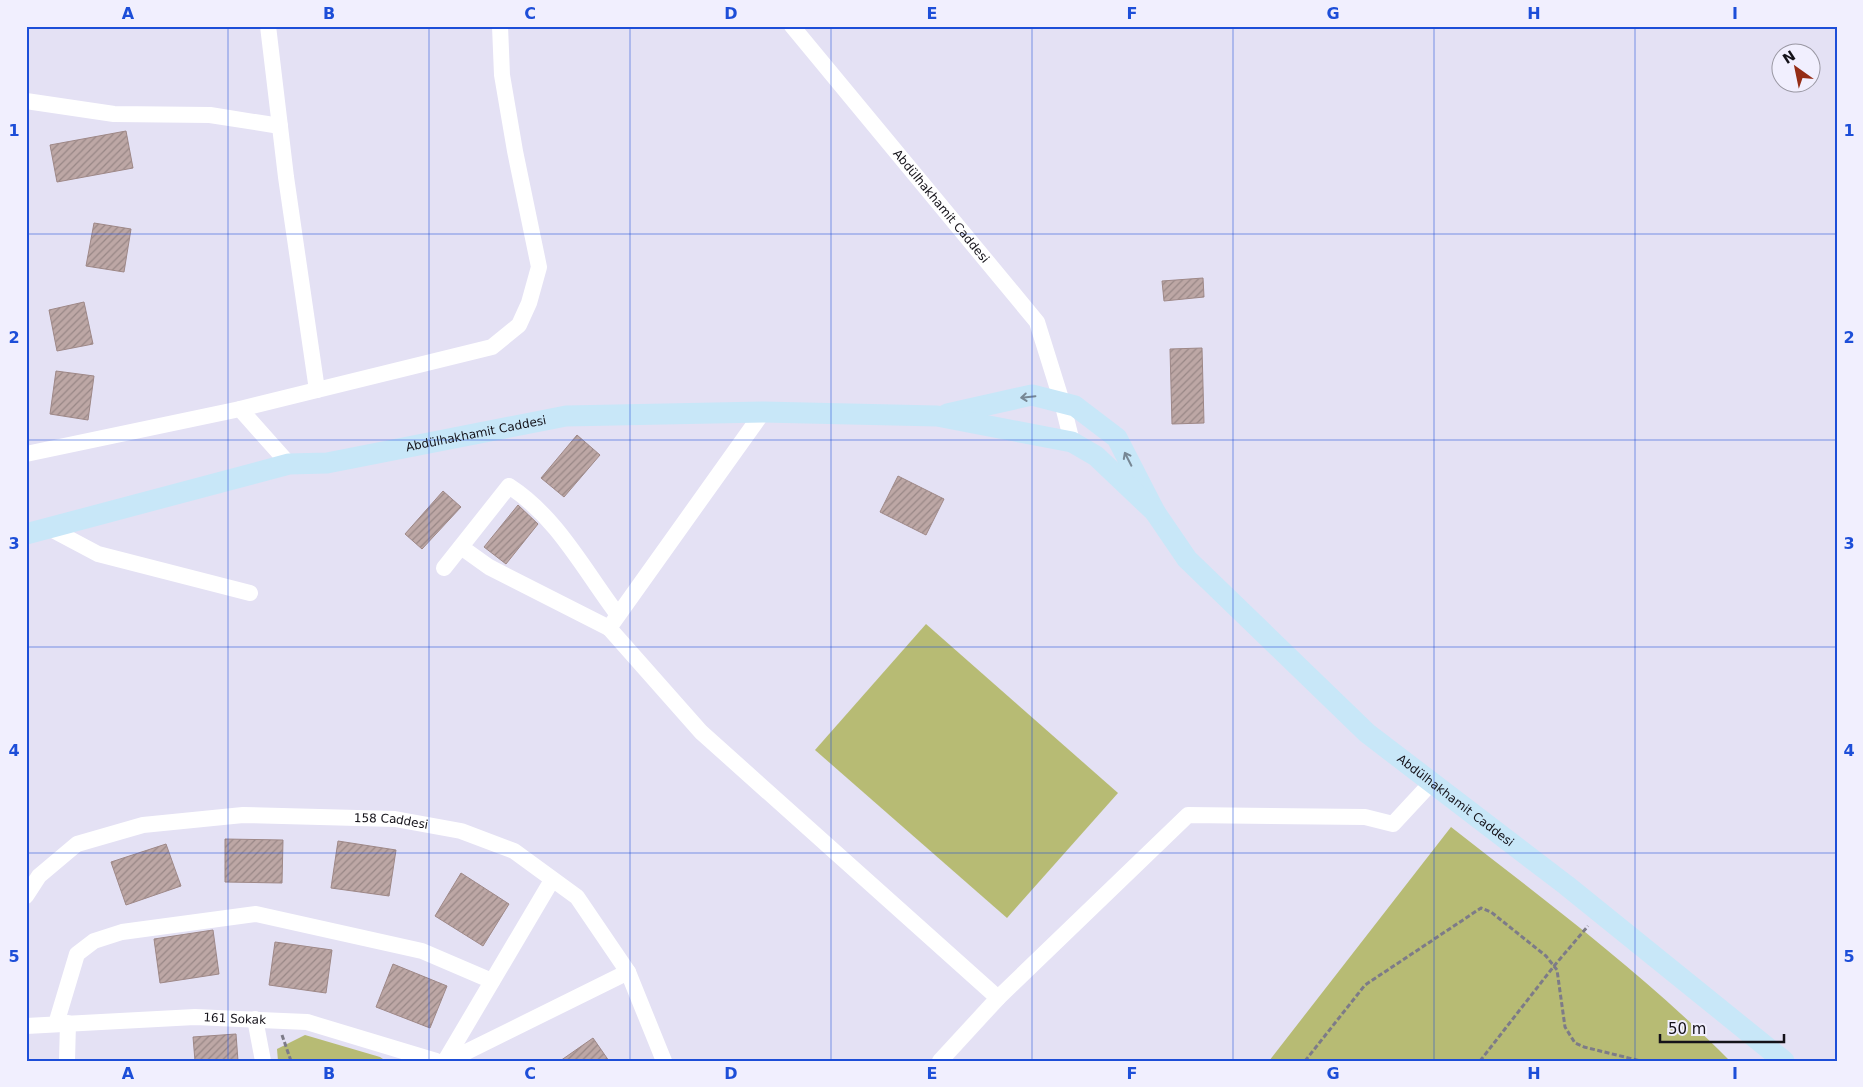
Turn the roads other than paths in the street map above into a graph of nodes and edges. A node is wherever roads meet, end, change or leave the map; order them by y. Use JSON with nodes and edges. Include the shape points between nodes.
{"nodes":[{"id":1,"x":268,"y":26,"type":"edge"},
{"id":2,"x":500,"y":26,"type":"edge"},
{"id":3,"x":792,"y":26,"type":"edge"},
{"id":4,"x":26,"y":101,"type":"edge"},
{"id":5,"x":280,"y":126,"type":"junction"},
{"id":6,"x":317,"y":390,"type":"junction"},
{"id":7,"x":1062,"y":402,"type":"junction"},
{"id":8,"x":240,"y":409,"type":"junction"},
{"id":9,"x":762,"y":412,"type":"junction"},
{"id":10,"x":937,"y":416,"type":"junction"},
{"id":11,"x":1117,"y":438,"type":"junction"},
{"id":12,"x":1072,"y":442,"type":"junction"},
{"id":13,"x":26,"y":454,"type":"edge"},
{"id":14,"x":1096,"y":456,"type":"junction"},
{"id":15,"x":289,"y":464,"type":"junction"},
{"id":16,"x":1155,"y":512,"type":"junction"},
{"id":17,"x":48,"y":528,"type":"junction"},
{"id":18,"x":26,"y":534,"type":"edge"},
{"id":19,"x":461,"y":547,"type":"junction"},
{"id":20,"x":444,"y":568,"type":"dead end"},
{"id":21,"x":250,"y":593,"type":"dead end"},
{"id":22,"x":618,"y":615,"type":"junction"},
{"id":23,"x":608,"y":628,"type":"junction"},
{"id":24,"x":1432,"y":782,"type":"junction"},
{"id":25,"x":552,"y":880,"type":"junction"},
{"id":26,"x":26,"y":896,"type":"edge"},
{"id":27,"x":628,"y":972,"type":"junction"},
{"id":28,"x":492,"y":981,"type":"junction"},
{"id":29,"x":998,"y":998,"type":"junction"},
{"id":30,"x":255,"y":1019,"type":"junction"},
{"id":31,"x":62,"y":1024,"type":"junction"},
{"id":32,"x":26,"y":1026,"type":"edge"},
{"id":33,"x":67,"y":1061,"type":"edge"},
{"id":34,"x":262,"y":1061,"type":"edge"},
{"id":35,"x":436,"y":1061,"type":"edge"},
{"id":36,"x":447,"y":1061,"type":"edge"},
{"id":37,"x":664,"y":1061,"type":"edge"},
{"id":38,"x":940,"y":1061,"type":"edge"},
{"id":39,"x":1784,"y":1061,"type":"edge"}],
"edges":[{"from":1,"to":5,"type":"street"},
{"from":2,"to":6,"type":"street","via":[[502,75],[539,267],[519,325],[492,347]]},
{"from":3,"to":7,"type":"street","name":"Abdülhakhamit Caddesi","via":[[1038,322]]},
{"from":4,"to":5,"type":"street","via":[[114,114],[210,115]]},
{"from":5,"to":6,"type":"street"},
{"from":6,"to":8,"type":"street"},
{"from":7,"to":10,"type":"main road","name":"Abdülhakhamit Caddesi","one_way":true,"via":[[1032,395]]},
{"from":7,"to":11,"type":"main road","name":"Abdülhakhamit Caddesi","via":[[1076,406]]},
{"from":7,"to":12,"type":"street","name":"Abdülhakhamit Caddesi"},
{"from":8,"to":13,"type":"street"},
{"from":8,"to":15,"type":"street"},
{"from":9,"to":10,"type":"main road","name":"Abdülhakhamit Caddesi"},
{"from":9,"to":15,"type":"main road","name":"Abdülhakhamit Caddesi","via":[[566,416],[327,463]]},
{"from":9,"to":22,"type":"street"},
{"from":10,"to":12,"type":"main road","name":"Abdülhakhamit Caddesi"},
{"from":11,"to":14,"type":"street"},
{"from":16,"to":11,"type":"main road","name":"Abdülhakhamit Caddesi","one_way":true},
{"from":12,"to":14,"type":"main road","name":"Abdülhakhamit Caddesi"},
{"from":14,"to":16,"type":"main road","name":"Abdülhakhamit Caddesi"},
{"from":15,"to":17,"type":"main road","name":"Abdülhakhamit Caddesi"},
{"from":16,"to":24,"type":"main road","name":"Abdülhakhamit Caddesi","via":[[1194,566],[1367,733]]},
{"from":17,"to":18,"type":"main road","name":"Abdülhakhamit Caddesi"},
{"from":17,"to":21,"type":"street","via":[[98,554]]},
{"from":19,"to":20,"type":"street"},
{"from":19,"to":22,"type":"street","via":[[509,486],[532,502],[550,521]]},
{"from":19,"to":23,"type":"street","via":[[489,567]]},
{"from":22,"to":23,"type":"street"},
{"from":23,"to":29,"type":"street","via":[[701,732]]},
{"from":24,"to":29,"type":"street","via":[[1393,824],[1365,817],[1188,815]]},
{"from":24,"to":39,"type":"main road","name":"Abdülhakhamit Caddesi","via":[[1566,885]]},
{"from":25,"to":26,"type":"street","name":"158 Caddesi","via":[[514,851],[461,831],[394,819],[243,816],[143,825],[77,844],[39,876]]},
{"from":25,"to":27,"type":"street","name":"158 Caddesi","via":[[577,897]]},
{"from":25,"to":28,"type":"street"},
{"from":27,"to":36,"type":"street"},
{"from":27,"to":37,"type":"street","name":"158 Caddesi"},
{"from":28,"to":31,"type":"street","via":[[422,951],[256,914],[122,932],[94,941],[77,954]]},
{"from":28,"to":36,"type":"street"},
{"from":29,"to":38,"type":"street"},
{"from":30,"to":31,"type":"street","name":"161 Sokak","via":[[195,1017]]},
{"from":30,"to":34,"type":"street"},
{"from":30,"to":35,"type":"street","name":"161 Sokak","via":[[307,1022]]},
{"from":31,"to":32,"type":"street","name":"161 Sokak"},
{"from":31,"to":33,"type":"street"}]}
